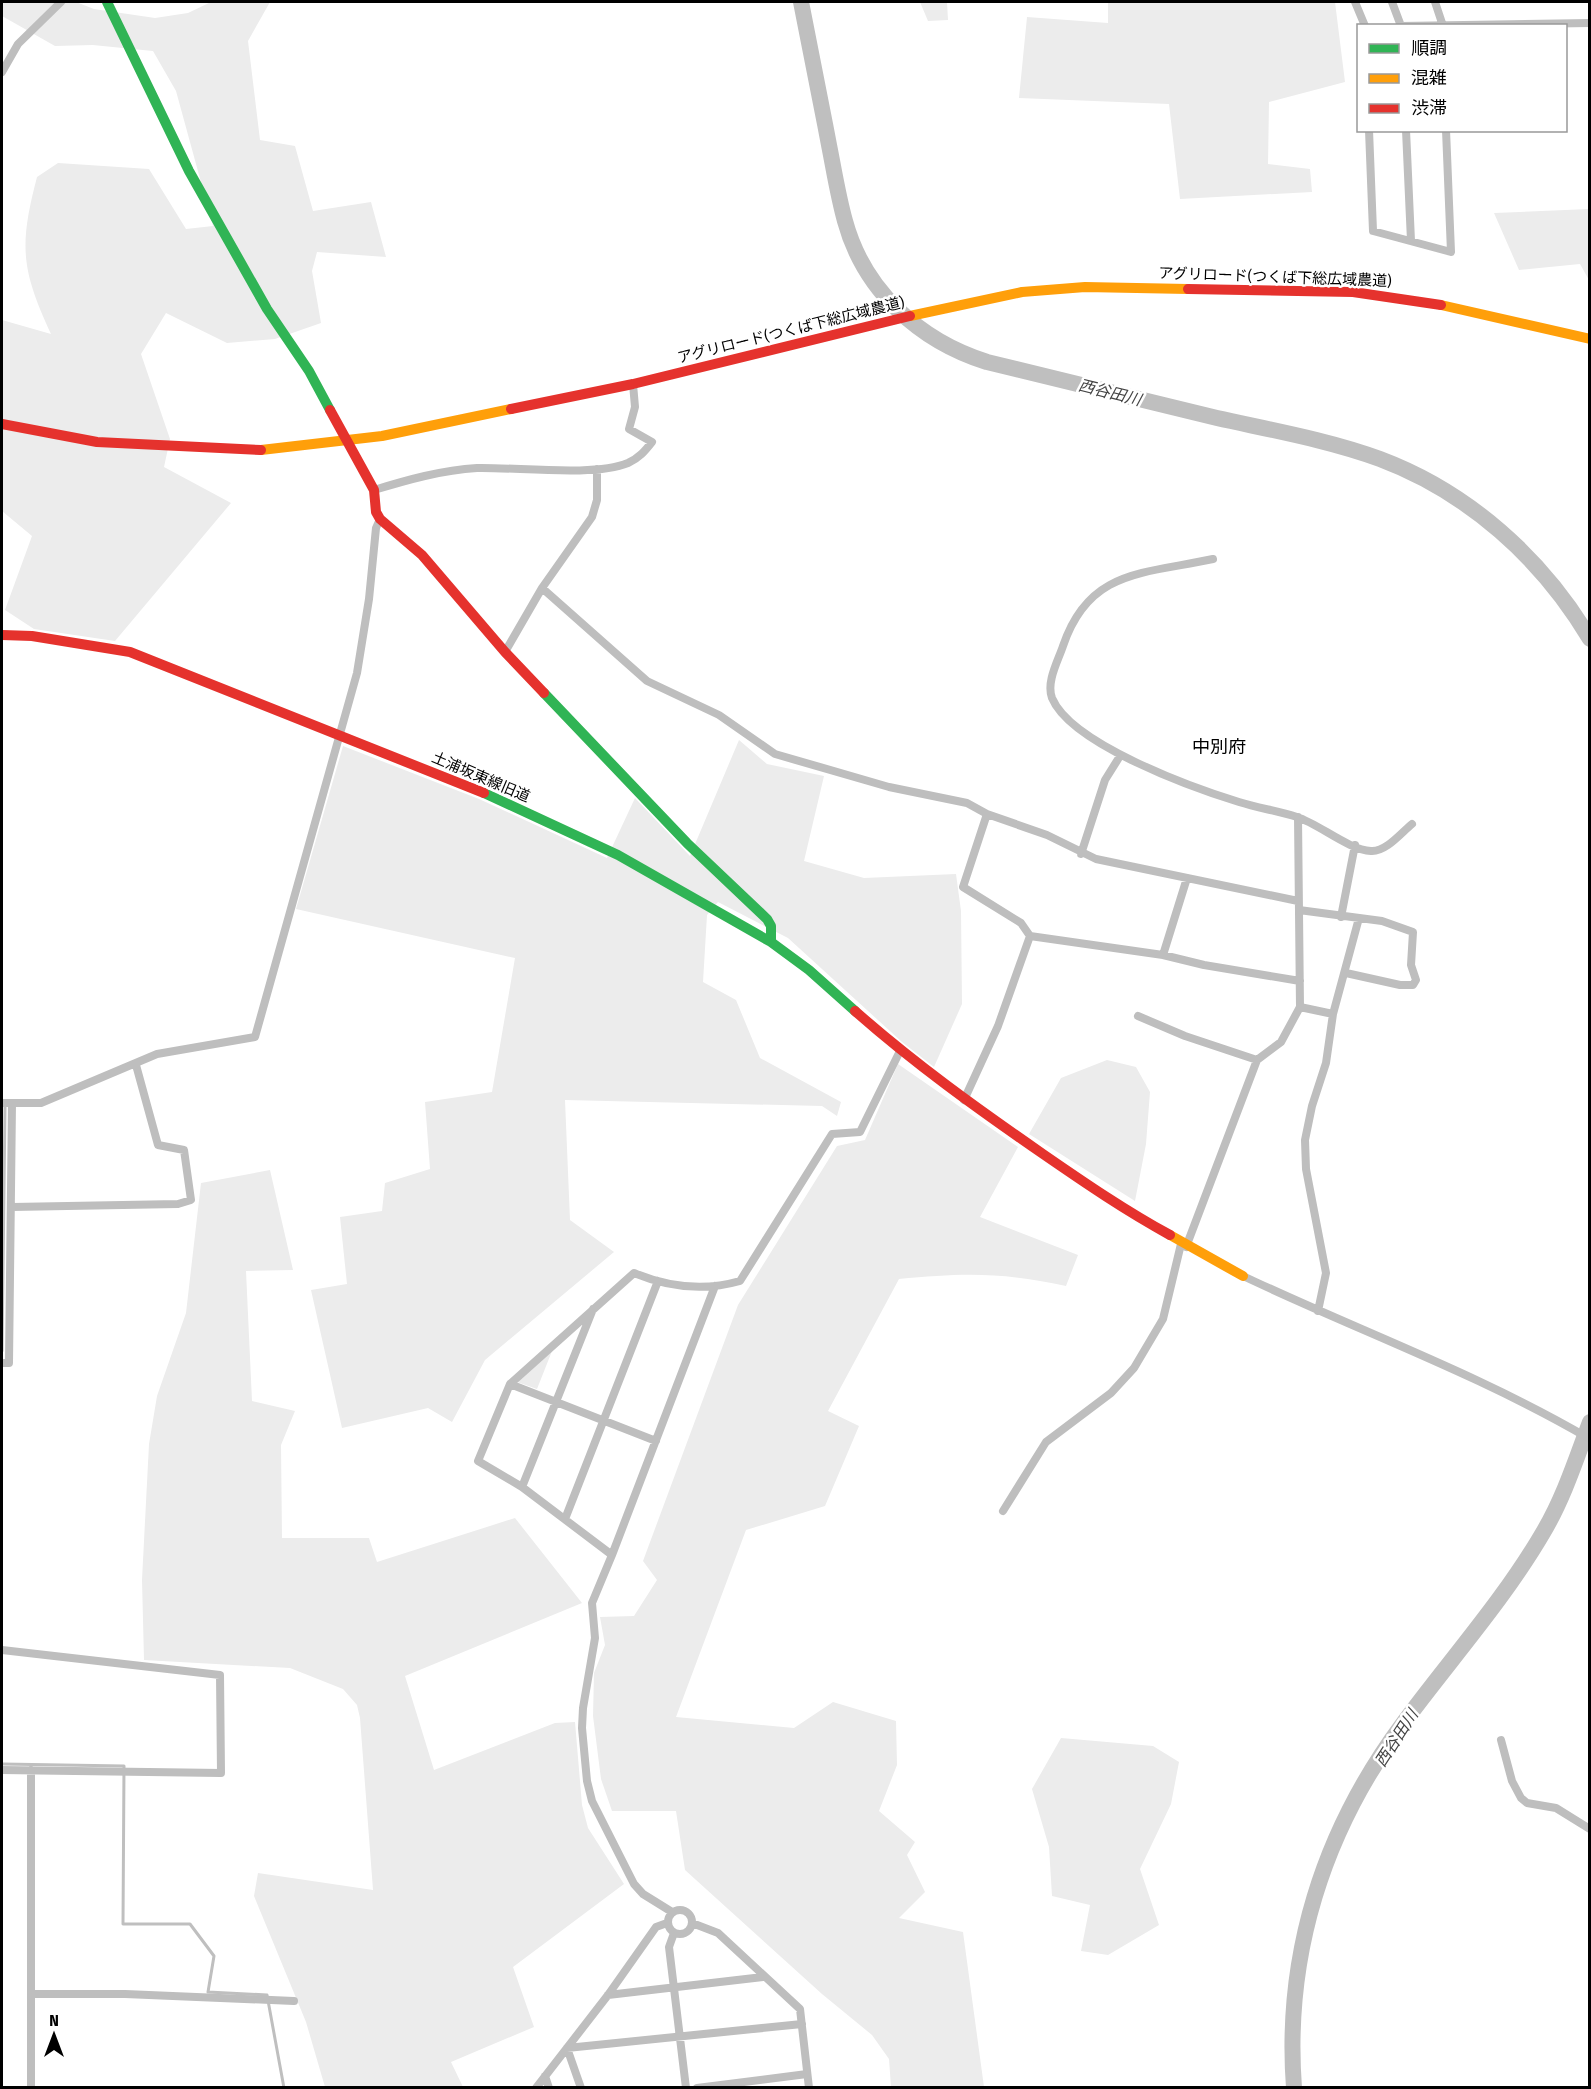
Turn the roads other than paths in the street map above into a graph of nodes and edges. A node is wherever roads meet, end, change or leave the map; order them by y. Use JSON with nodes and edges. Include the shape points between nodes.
{"nodes":[{"id":1,"x":61,"y":2,"type":"edge"},
{"id":2,"x":107,"y":2,"type":"edge"},
{"id":3,"x":1355,"y":2,"type":"edge"},
{"id":4,"x":1392,"y":2,"type":"edge"},
{"id":5,"x":1435,"y":2,"type":"edge"},
{"id":6,"x":1590,"y":23,"type":"edge"},
{"id":7,"x":1364,"y":24,"type":"edge"},
{"id":8,"x":1400,"y":24,"type":"edge"},
{"id":9,"x":1443,"y":24,"type":"edge"},
{"id":10,"x":1516,"y":24,"type":"edge"},
{"id":11,"x":2,"y":72,"type":"edge"},
{"id":12,"x":1369,"y":132,"type":"edge"},
{"id":13,"x":1406,"y":132,"type":"edge"},
{"id":14,"x":1446,"y":132,"type":"edge"},
{"id":15,"x":1411,"y":241,"type":"junction"},
{"id":16,"x":1590,"y":339,"type":"edge"},
{"id":17,"x":633,"y":384,"type":"junction"},
{"id":18,"x":2,"y":424,"type":"edge"},
{"id":19,"x":347,"y":441,"type":"junction"},
{"id":20,"x":597,"y":469,"type":"junction"},
{"id":21,"x":374,"y":490,"type":"junction"},
{"id":22,"x":380,"y":519,"type":"junction"},
{"id":23,"x":1213,"y":559,"type":"dead end"},
{"id":24,"x":542,"y":588,"type":"junction"},
{"id":25,"x":2,"y":635,"type":"edge"},
{"id":26,"x":505,"y":652,"type":"junction"},
{"id":27,"x":339,"y":735,"type":"junction"},
{"id":28,"x":1120,"y":756,"type":"junction"},
{"id":29,"x":987,"y":814,"type":"junction"},
{"id":30,"x":1298,"y":817,"type":"junction"},
{"id":31,"x":1412,"y":824,"type":"dead end"},
{"id":32,"x":1355,"y":845,"type":"junction"},
{"id":33,"x":1081,"y":854,"type":"junction"},
{"id":34,"x":1187,"y":878,"type":"junction"},
{"id":35,"x":1298,"y":905,"type":"junction"},
{"id":36,"x":1341,"y":917,"type":"junction"},
{"id":37,"x":1359,"y":918,"type":"junction"},
{"id":38,"x":1030,"y":936,"type":"junction"},
{"id":39,"x":771,"y":942,"type":"junction"},
{"id":40,"x":1163,"y":955,"type":"junction"},
{"id":41,"x":1346,"y":973,"type":"junction"},
{"id":42,"x":1300,"y":981,"type":"junction"},
{"id":43,"x":1300,"y":1008,"type":"junction"},
{"id":44,"x":1333,"y":1014,"type":"junction"},
{"id":45,"x":1138,"y":1016,"type":"dead end"},
{"id":46,"x":900,"y":1051,"type":"junction"},
{"id":47,"x":1257,"y":1060,"type":"junction"},
{"id":48,"x":136,"y":1065,"type":"junction"},
{"id":49,"x":964,"y":1100,"type":"junction"},
{"id":50,"x":2,"y":1103,"type":"edge"},
{"id":51,"x":12,"y":1103,"type":"junction"},
{"id":52,"x":12,"y":1207,"type":"junction"},
{"id":53,"x":1183,"y":1245,"type":"junction"},
{"id":54,"x":1243,"y":1276,"type":"joint"},
{"id":55,"x":658,"y":1281,"type":"junction"},
{"id":56,"x":715,"y":1286,"type":"junction"},
{"id":57,"x":594,"y":1307,"type":"junction"},
{"id":58,"x":1318,"y":1311,"type":"junction"},
{"id":59,"x":2,"y":1363,"type":"edge"},
{"id":60,"x":510,"y":1384,"type":"junction"},
{"id":61,"x":557,"y":1402,"type":"junction"},
{"id":62,"x":604,"y":1421,"type":"junction"},
{"id":63,"x":1590,"y":1440,"type":"edge"},
{"id":64,"x":656,"y":1441,"type":"junction"},
{"id":65,"x":522,"y":1487,"type":"junction"},
{"id":66,"x":1003,"y":1510,"type":"dead end"},
{"id":67,"x":565,"y":1520,"type":"junction"},
{"id":68,"x":612,"y":1555,"type":"junction"},
{"id":69,"x":2,"y":1650,"type":"edge"},
{"id":70,"x":1501,"y":1740,"type":"dead end"},
{"id":71,"x":2,"y":1770,"type":"edge"},
{"id":72,"x":32,"y":1770,"type":"junction"},
{"id":73,"x":1590,"y":1829,"type":"edge"},
{"id":74,"x":672,"y":1912,"type":"junction"},
{"id":75,"x":667,"y":1923,"type":"junction"},
{"id":76,"x":692,"y":1923,"type":"junction"},
{"id":77,"x":674,"y":1933,"type":"junction"},
{"id":78,"x":763,"y":1977,"type":"junction"},
{"id":79,"x":674,"y":1988,"type":"junction"},
{"id":80,"x":32,"y":1994,"type":"junction"},
{"id":81,"x":608,"y":1995,"type":"junction"},
{"id":82,"x":294,"y":2001,"type":"dead end"},
{"id":83,"x":802,"y":2024,"type":"junction"},
{"id":84,"x":680,"y":2036,"type":"junction"},
{"id":85,"x":567,"y":2048,"type":"junction"},
{"id":86,"x":807,"y":2074,"type":"junction"},
{"id":87,"x":545,"y":2076,"type":"junction"},
{"id":88,"x":31,"y":2088,"type":"edge"},
{"id":89,"x":536,"y":2088,"type":"edge"},
{"id":90,"x":549,"y":2088,"type":"edge"},
{"id":91,"x":581,"y":2088,"type":"edge"},
{"id":92,"x":686,"y":2088,"type":"edge"},
{"id":93,"x":697,"y":2088,"type":"edge"},
{"id":94,"x":809,"y":2088,"type":"edge"}],
"edges":[{"from":1,"to":11,"type":"street","via":[[18,45]]},
{"from":2,"to":19,"type":"street","via":[[189,171]]},
{"from":3,"to":7,"type":"street"},
{"from":4,"to":8,"type":"street"},
{"from":5,"to":9,"type":"street"},
{"from":6,"to":10,"type":"street"},
{"from":12,"to":15,"type":"street","via":[[1373,231]]},
{"from":13,"to":15,"type":"street"},
{"from":14,"to":15,"type":"street","via":[[1451,252]]},
{"from":16,"to":17,"type":"street","name":"アグリロード(つくば下総広域農道)","via":[[1456,307],[1353,292],[1085,287],[1022,292]]},
{"from":17,"to":19,"type":"street","name":"アグリロード(つくば下総広域農道)"},
{"from":17,"to":20,"type":"street","via":[[635,407],[628,429],[652,442],[627,463]]},
{"from":18,"to":19,"type":"street","name":"アグリロード(つくば下総広域農道)","via":[[98,442],[189,449],[266,450]]},
{"from":19,"to":21,"type":"street"},
{"from":20,"to":21,"type":"street","via":[[475,468]]},
{"from":20,"to":24,"type":"street","via":[[597,500],[592,517]]},
{"from":21,"to":22,"type":"street"},
{"from":22,"to":26,"type":"street","via":[[446,581]]},
{"from":22,"to":27,"type":"street","via":[[357,673]]},
{"from":23,"to":28,"type":"street","via":[[1115,580],[1091,597],[1070,626],[1051,681],[1052,698],[1069,721]]},
{"from":24,"to":26,"type":"street"},
{"from":24,"to":29,"type":"street","via":[[647,681],[720,715],[775,754],[890,787],[967,803]]},
{"from":25,"to":27,"type":"street","name":"土浦坂東線旧道","via":[[130,652]]},
{"from":26,"to":39,"type":"street","via":[[687,843],[767,919]]},
{"from":27,"to":39,"type":"street","name":"土浦坂東線旧道","via":[[508,803],[618,855]]},
{"from":27,"to":48,"type":"street","via":[[255,1037],[157,1054]]},
{"from":28,"to":30,"type":"street","via":[[1239,802]]},
{"from":28,"to":33,"type":"street","via":[[1105,780]]},
{"from":29,"to":33,"type":"street","via":[[1027,826]]},
{"from":29,"to":38,"type":"street","via":[[963,887],[1021,924]]},
{"from":30,"to":32,"type":"street"},
{"from":30,"to":35,"type":"street"},
{"from":31,"to":32,"type":"street","via":[[1378,850]]},
{"from":32,"to":36,"type":"street"},
{"from":33,"to":34,"type":"street"},
{"from":34,"to":35,"type":"street"},
{"from":34,"to":40,"type":"street"},
{"from":35,"to":36,"type":"street"},
{"from":35,"to":42,"type":"street"},
{"from":36,"to":37,"type":"street"},
{"from":37,"to":41,"type":"street"},
{"from":37,"to":41,"type":"street","via":[[1413,932],[1411,964],[1416,980],[1413,985],[1400,985]]},
{"from":38,"to":40,"type":"street"},
{"from":38,"to":49,"type":"street","via":[[998,1026]]},
{"from":39,"to":46,"type":"street","name":"土浦坂東線旧道","via":[[824,982]]},
{"from":40,"to":42,"type":"street"},
{"from":41,"to":44,"type":"street"},
{"from":42,"to":43,"type":"street"},
{"from":43,"to":44,"type":"street"},
{"from":43,"to":47,"type":"street","via":[[1281,1042]]},
{"from":44,"to":58,"type":"street","via":[[1326,1063],[1305,1140],[1306,1169],[1326,1273]]},
{"from":45,"to":47,"type":"street"},
{"from":46,"to":49,"type":"street","name":"土浦坂東線旧道"},
{"from":46,"to":56,"type":"street","via":[[860,1132],[832,1134],[745,1277]]},
{"from":47,"to":53,"type":"street"},
{"from":48,"to":51,"type":"street","via":[[41,1103]]},
{"from":48,"to":52,"type":"street","via":[[158,1145],[184,1150],[191,1200],[178,1204]]},
{"from":49,"to":53,"type":"street","name":"土浦坂東線旧道","via":[[1103,1196]]},
{"from":50,"to":51,"type":"street"},
{"from":51,"to":52,"type":"street"},
{"from":52,"to":59,"type":"street","via":[[9,1363]]},
{"from":53,"to":54,"type":"street","name":"土浦坂東線旧道"},
{"from":53,"to":66,"type":"street","via":[[1163,1319],[1134,1368],[1112,1393],[1046,1442]]},
{"from":54,"to":58,"type":"street"},
{"from":55,"to":56,"type":"street","via":[[672,1286]]},
{"from":55,"to":57,"type":"street","via":[[634,1273]]},
{"from":55,"to":62,"type":"street"},
{"from":56,"to":64,"type":"street"},
{"from":57,"to":60,"type":"street"},
{"from":57,"to":61,"type":"street"},
{"from":58,"to":63,"type":"street","via":[[1440,1362]]},
{"from":60,"to":61,"type":"street"},
{"from":60,"to":65,"type":"street","via":[[478,1461]]},
{"from":61,"to":62,"type":"street"},
{"from":61,"to":65,"type":"street"},
{"from":62,"to":64,"type":"street"},
{"from":62,"to":67,"type":"street"},
{"from":64,"to":68,"type":"street"},
{"from":65,"to":67,"type":"street"},
{"from":67,"to":68,"type":"street"},
{"from":68,"to":74,"type":"street","via":[[592,1604],[595,1638],[583,1708],[587,1781],[592,1801],[634,1884]]},
{"from":69,"to":72,"type":"street","via":[[220,1675],[221,1773]]},
{"from":70,"to":73,"type":"street","via":[[1521,1798],[1527,1803],[1556,1808]]},
{"from":71,"to":72,"type":"street"},
{"from":72,"to":80,"type":"street"},
{"from":74,"to":75,"type":"street"},
{"from":74,"to":76,"type":"street","via":[[687,1912]]},
{"from":75,"to":77,"type":"street"},
{"from":75,"to":81,"type":"street","via":[[656,1927]]},
{"from":76,"to":77,"type":"street","via":[[686,1933]]},
{"from":76,"to":78,"type":"street","via":[[718,1933]]},
{"from":77,"to":79,"type":"street","via":[[669,1947]]},
{"from":78,"to":79,"type":"street"},
{"from":78,"to":83,"type":"street","via":[[800,2009]]},
{"from":79,"to":81,"type":"street"},
{"from":79,"to":84,"type":"street"},
{"from":80,"to":82,"type":"street"},
{"from":80,"to":88,"type":"street"},
{"from":81,"to":85,"type":"street"},
{"from":83,"to":84,"type":"street"},
{"from":83,"to":86,"type":"street"},
{"from":84,"to":85,"type":"street"},
{"from":84,"to":92,"type":"street"},
{"from":85,"to":87,"type":"street"},
{"from":85,"to":91,"type":"street"},
{"from":86,"to":93,"type":"street"},
{"from":86,"to":94,"type":"street"},
{"from":87,"to":89,"type":"street"},
{"from":87,"to":90,"type":"street"}]}
